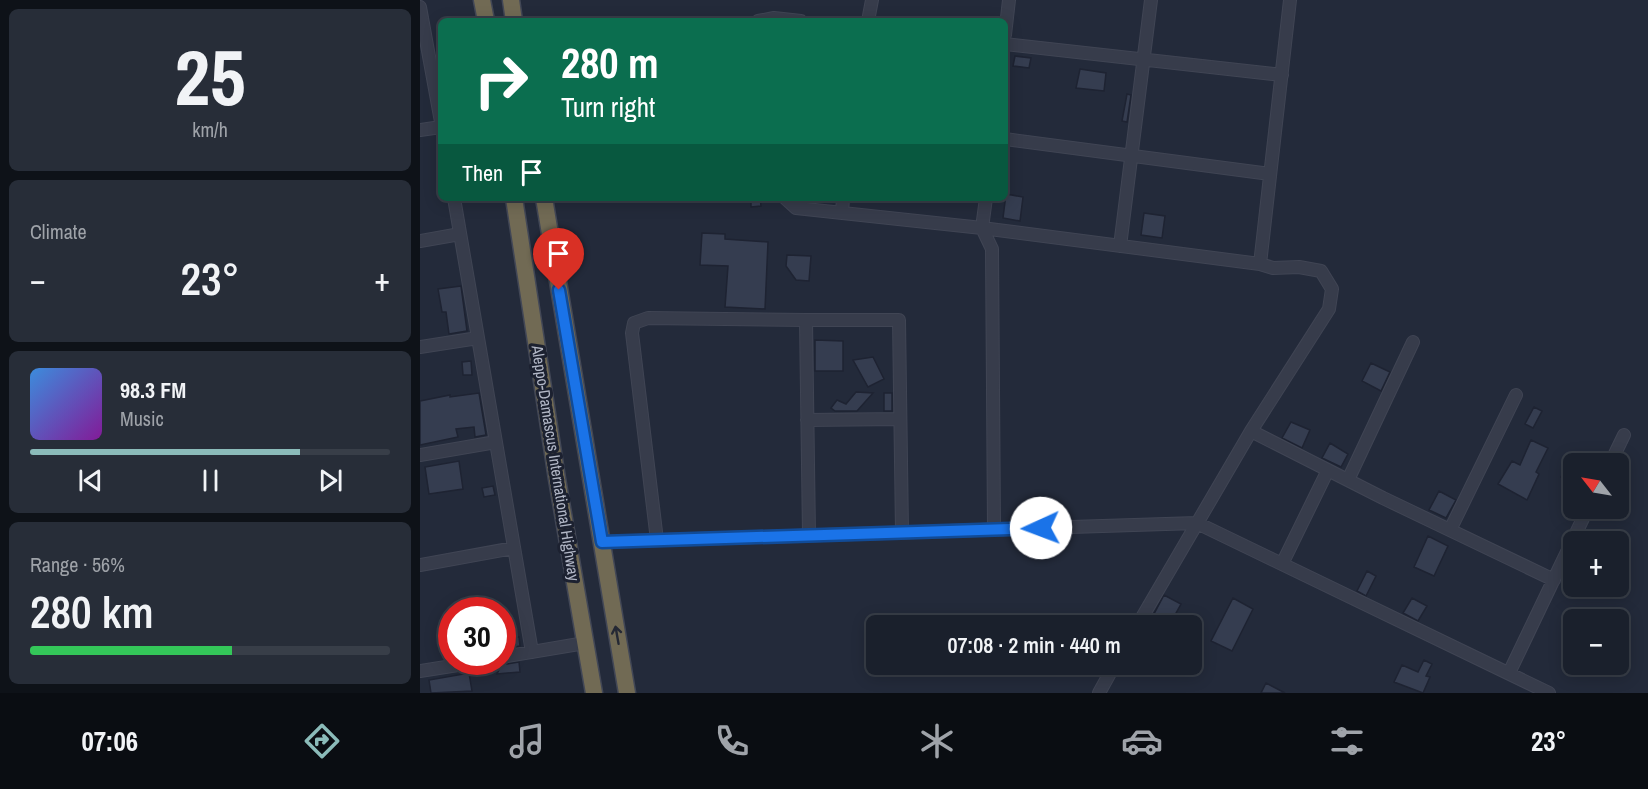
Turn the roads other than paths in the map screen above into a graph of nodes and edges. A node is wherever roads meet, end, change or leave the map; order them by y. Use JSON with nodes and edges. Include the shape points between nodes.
{"nodes":[{"id":1,"x":426,"y":0,"type":"edge"},
{"id":2,"x":482,"y":0,"type":"edge"},
{"id":3,"x":511,"y":0,"type":"edge"},
{"id":4,"x":872,"y":0,"type":"edge"},
{"id":5,"x":1009,"y":0,"type":"edge"},
{"id":6,"x":1152,"y":0,"type":"edge"},
{"id":7,"x":1290,"y":0,"type":"edge"},
{"id":8,"x":420,"y":7,"type":"edge"},
{"id":9,"x":485,"y":18,"type":"edge"},
{"id":10,"x":514,"y":18,"type":"edge"},
{"id":11,"x":869,"y":18,"type":"edge"},
{"id":12,"x":1007,"y":18,"type":"edge"},
{"id":13,"x":421,"y":22,"type":"edge"},
{"id":14,"x":1008,"y":44,"type":"edge"},
{"id":15,"x":1144,"y":60,"type":"junction"},
{"id":16,"x":1281,"y":75,"type":"junction"},
{"id":17,"x":438,"y":109,"type":"edge"},
{"id":18,"x":438,"y":125,"type":"edge"},
{"id":19,"x":420,"y":130,"type":"edge"},
{"id":20,"x":1008,"y":139,"type":"edge"},
{"id":21,"x":1131,"y":156,"type":"junction"},
{"id":22,"x":1270,"y":174,"type":"junction"},
{"id":23,"x":454,"y":201,"type":"edge"},
{"id":24,"x":514,"y":201,"type":"edge"},
{"id":25,"x":545,"y":201,"type":"edge"},
{"id":26,"x":788,"y":201,"type":"edge"},
{"id":27,"x":843,"y":201,"type":"edge"},
{"id":28,"x":986,"y":201,"type":"edge"},
{"id":29,"x":842,"y":213,"type":"junction"},
{"id":30,"x":982,"y":228,"type":"junction"},
{"id":31,"x":460,"y":234,"type":"junction"},
{"id":32,"x":420,"y":241,"type":"edge"},
{"id":33,"x":1120,"y":246,"type":"junction"},
{"id":34,"x":1260,"y":264,"type":"junction"},
{"id":35,"x":806,"y":320,"type":"junction"},
{"id":36,"x":478,"y":338,"type":"junction"},
{"id":37,"x":1413,"y":342,"type":"dead end"},
{"id":38,"x":420,"y":347,"type":"edge"},
{"id":39,"x":1516,"y":395,"type":"dead end"},
{"id":40,"x":900,"y":419,"type":"junction"},
{"id":41,"x":807,"y":420,"type":"junction"},
{"id":42,"x":1251,"y":430,"type":"junction"},
{"id":43,"x":1624,"y":435,"type":"dead end"},
{"id":44,"x":496,"y":442,"type":"junction"},
{"id":45,"x":1615,"y":453,"type":"edge"},
{"id":46,"x":420,"y":455,"type":"edge"},
{"id":47,"x":1328,"y":470,"type":"junction"},
{"id":48,"x":1348,"y":480,"type":"junction"},
{"id":49,"x":1583,"y":519,"type":"edge"},
{"id":50,"x":1197,"y":522,"type":"junction"},
{"id":51,"x":994,"y":529,"type":"junction"},
{"id":52,"x":1450,"y":530,"type":"junction"},
{"id":53,"x":902,"y":532,"type":"junction"},
{"id":54,"x":809,"y":535,"type":"junction"},
{"id":55,"x":657,"y":540,"type":"junction"},
{"id":56,"x":602,"y":542,"type":"junction"},
{"id":57,"x":514,"y":548,"type":"junction"},
{"id":58,"x":1282,"y":564,"type":"junction"},
{"id":59,"x":420,"y":565,"type":"edge"},
{"id":60,"x":1554,"y":580,"type":"junction"},
{"id":61,"x":1143,"y":615,"type":"edge"},
{"id":62,"x":585,"y":644,"type":"junction"},
{"id":63,"x":532,"y":652,"type":"junction"},
{"id":64,"x":516,"y":655,"type":"edge"},
{"id":65,"x":438,"y":668,"type":"edge"},
{"id":66,"x":420,"y":671,"type":"edge"},
{"id":67,"x":1509,"y":673,"type":"junction"},
{"id":68,"x":1109,"y":675,"type":"edge"},
{"id":69,"x":594,"y":693,"type":"edge"},
{"id":70,"x":627,"y":693,"type":"edge"},
{"id":71,"x":1099,"y":693,"type":"edge"},
{"id":72,"x":1549,"y":693,"type":"edge"}],
"edges":[{"from":1,"to":8,"type":"street"},
{"from":2,"to":9,"type":"highway"},
{"from":3,"to":10,"type":"highway"},
{"from":4,"to":11,"type":"street"},
{"from":5,"to":12,"type":"street"},
{"from":6,"to":15,"type":"street"},
{"from":7,"to":16,"type":"street"},
{"from":8,"to":13,"type":"street"},
{"from":13,"to":17,"type":"street"},
{"from":14,"to":15,"type":"street"},
{"from":15,"to":16,"type":"street"},
{"from":15,"to":21,"type":"street"},
{"from":16,"to":22,"type":"street"},
{"from":18,"to":19,"type":"street"},
{"from":20,"to":21,"type":"street"},
{"from":21,"to":22,"type":"street"},
{"from":21,"to":33,"type":"street"},
{"from":22,"to":34,"type":"street"},
{"from":23,"to":31,"type":"street"},
{"from":24,"to":62,"type":"highway","name":"Aleppo-Damascus International Highway"},
{"from":25,"to":56,"type":"highway","name":"Aleppo-Damascus International Highway"},
{"from":26,"to":29,"type":"street","via":[[796,208]]},
{"from":27,"to":29,"type":"street"},
{"from":28,"to":30,"type":"street"},
{"from":29,"to":30,"type":"street"},
{"from":30,"to":33,"type":"street"},
{"from":30,"to":51,"type":"street","via":[[992,249]]},
{"from":31,"to":32,"type":"street"},
{"from":31,"to":36,"type":"street"},
{"from":33,"to":34,"type":"street"},
{"from":34,"to":42,"type":"street","via":[[1321,271],[1332,289],[1329,309]]},
{"from":35,"to":40,"type":"street","via":[[899,320]]},
{"from":35,"to":41,"type":"street"},
{"from":35,"to":55,"type":"street","via":[[648,318],[634,323],[632,333]]},
{"from":36,"to":38,"type":"street"},
{"from":36,"to":44,"type":"street"},
{"from":37,"to":48,"type":"street"},
{"from":39,"to":52,"type":"street"},
{"from":40,"to":41,"type":"street"},
{"from":40,"to":53,"type":"street"},
{"from":41,"to":54,"type":"street"},
{"from":42,"to":47,"type":"street"},
{"from":42,"to":50,"type":"street"},
{"from":43,"to":45,"type":"street"},
{"from":44,"to":46,"type":"street"},
{"from":44,"to":57,"type":"street"},
{"from":47,"to":48,"type":"street"},
{"from":47,"to":58,"type":"street"},
{"from":48,"to":52,"type":"street"},
{"from":49,"to":60,"type":"street"},
{"from":50,"to":51,"type":"street"},
{"from":50,"to":58,"type":"street"},
{"from":50,"to":61,"type":"street"},
{"from":51,"to":53,"type":"street"},
{"from":52,"to":60,"type":"street"},
{"from":53,"to":54,"type":"street"},
{"from":54,"to":55,"type":"street"},
{"from":55,"to":56,"type":"street"},
{"from":70,"to":56,"type":"highway","name":"Aleppo-Damascus International Highway","one_way":true},
{"from":57,"to":59,"type":"street"},
{"from":57,"to":63,"type":"street"},
{"from":58,"to":67,"type":"street"},
{"from":60,"to":67,"type":"street"},
{"from":62,"to":63,"type":"street"},
{"from":62,"to":69,"type":"highway","name":"Aleppo-Damascus International Highway"},
{"from":63,"to":64,"type":"street"},
{"from":65,"to":66,"type":"street"},
{"from":67,"to":72,"type":"street"},
{"from":68,"to":71,"type":"street"}]}
